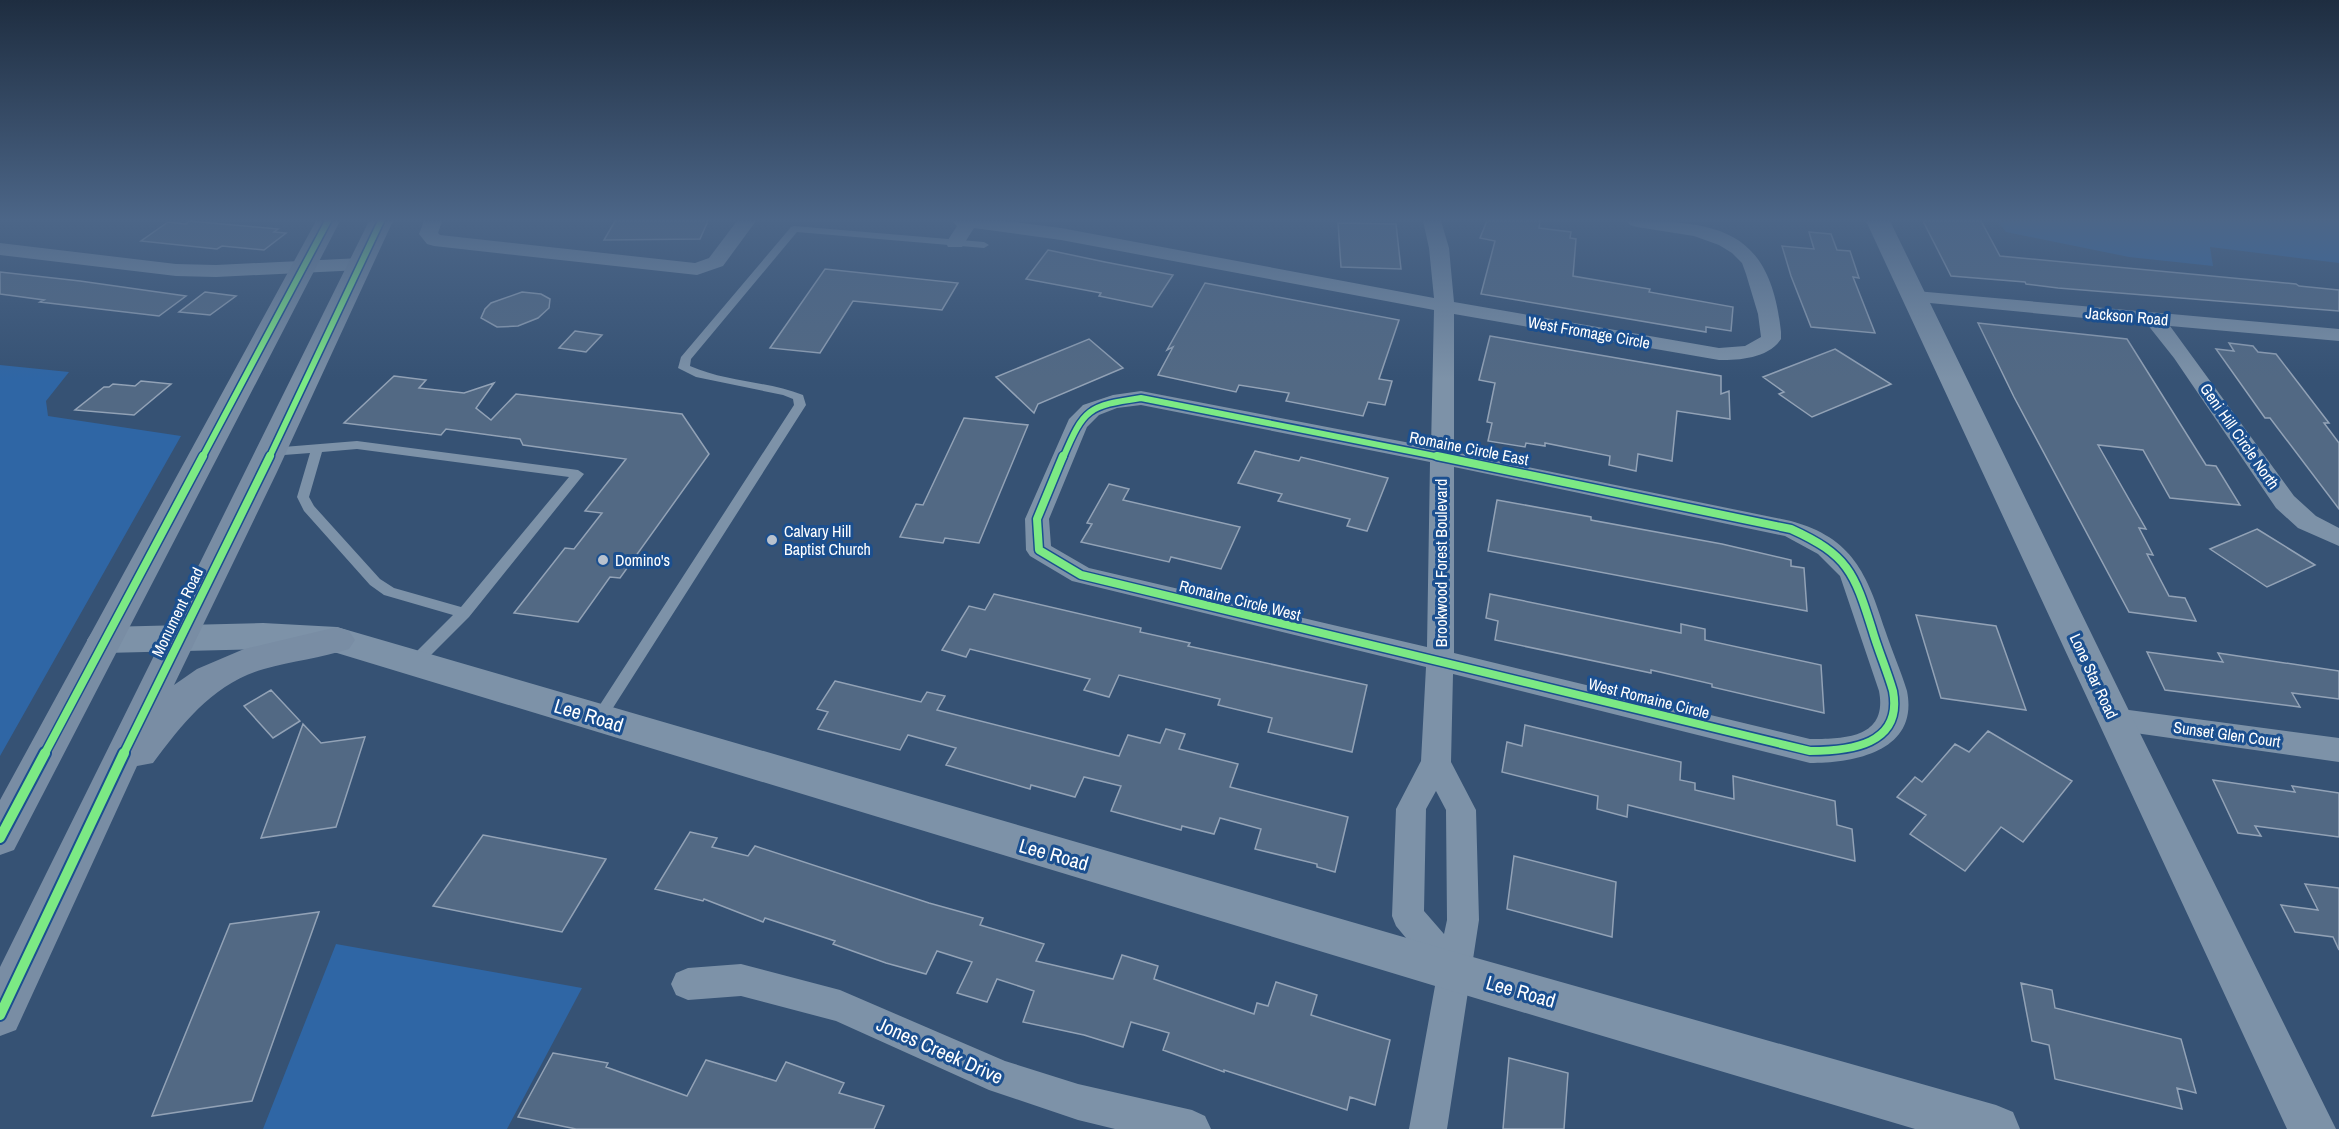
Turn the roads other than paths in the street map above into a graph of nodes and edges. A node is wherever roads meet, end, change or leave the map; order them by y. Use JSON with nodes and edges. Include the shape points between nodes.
{"nodes":[{"id":1,"x":299,"y":274,"type":"edge"},
{"id":2,"x":356,"y":274,"type":"edge"},
{"id":3,"x":757,"y":274,"type":"edge"},
{"id":4,"x":1275,"y":274,"type":"edge"},
{"id":5,"x":1441,"y":274,"type":"edge"},
{"id":6,"x":1754,"y":274,"type":"edge"},
{"id":7,"x":1904,"y":274,"type":"edge"},
{"id":8,"x":1916,"y":297,"type":"junction"},
{"id":9,"x":1443,"y":305,"type":"junction"},
{"id":10,"x":2154,"y":319,"type":"junction"},
{"id":11,"x":2339,"y":335,"type":"edge"},
{"id":12,"x":317,"y":448,"type":"junction"},
{"id":13,"x":271,"y":452,"type":"junction"},
{"id":14,"x":1441,"y":457,"type":"junction"},
{"id":15,"x":2339,"y":538,"type":"edge"},
{"id":16,"x":1039,"y":550,"type":"joint"},
{"id":17,"x":464,"y":614,"type":"junction"},
{"id":18,"x":179,"y":637,"type":"junction"},
{"id":19,"x":105,"y":640,"type":"junction"},
{"id":20,"x":337,"y":640,"type":"junction"},
{"id":21,"x":1440,"y":660,"type":"junction"},
{"id":22,"x":414,"y":663,"type":"junction"},
{"id":23,"x":599,"y":718,"type":"junction"},
{"id":24,"x":2114,"y":719,"type":"junction"},
{"id":25,"x":1851,"y":748,"type":"joint"},
{"id":26,"x":2339,"y":750,"type":"edge"},
{"id":27,"x":1436,"y":762,"type":"junction"},
{"id":28,"x":105,"y":795,"type":"junction"},
{"id":29,"x":0,"y":838,"type":"edge"},
{"id":30,"x":1455,"y":972,"type":"junction"},
{"id":31,"x":688,"y":984,"type":"dead end"},
{"id":32,"x":0,"y":1015,"type":"edge"},
{"id":33,"x":1192,"y":1129,"type":"edge"},
{"id":34,"x":1428,"y":1129,"type":"edge"},
{"id":35,"x":1996,"y":1129,"type":"edge"},
{"id":36,"x":2312,"y":1129,"type":"edge"}],
"edges":[{"from":1,"to":19,"type":"main road"},
{"from":2,"to":13,"type":"main road","name":"Monument Road"},
{"from":3,"to":23,"type":"lane","via":[[685,359],[684,368],[700,375],[786,392],[799,397],[800,405]]},
{"from":4,"to":9,"type":"street","name":"West Fromage Circle"},
{"from":5,"to":9,"type":"street","name":"Brookwood Forest Boulevard"},
{"from":6,"to":9,"type":"street","name":"West Fromage Circle","via":[[1771,322],[1771,339],[1763,347],[1735,354]]},
{"from":7,"to":8,"type":"street","name":"Lone Star Road"},
{"from":8,"to":10,"type":"street","name":"Jackson Road"},
{"from":8,"to":24,"type":"street","name":"Lone Star Road"},
{"from":9,"to":14,"type":"street","name":"Brookwood Forest Boulevard"},
{"from":10,"to":11,"type":"street","name":"Jackson Road"},
{"from":10,"to":15,"type":"street","name":"Geni Hill Circle North","via":[[2285,502],[2307,522]]},
{"from":12,"to":13,"type":"lane"},
{"from":12,"to":17,"type":"lane","via":[[303,496],[309,508],[375,582],[389,592]]},
{"from":12,"to":17,"type":"lane","via":[[357,445],[578,474]]},
{"from":13,"to":18,"type":"main road","name":"Monument Road"},
{"from":14,"to":16,"type":"street","name":"Romaine Circle East","via":[[1141,398],[1113,402],[1091,410],[1077,424],[1037,519]]},
{"from":14,"to":21,"type":"street","name":"Brookwood Forest Boulevard"},
{"from":14,"to":25,"type":"street","name":"Romaine Circle East","via":[[1791,530],[1830,549],[1846,565],[1855,582],[1895,708],[1891,724],[1877,738]]},
{"from":16,"to":21,"type":"street","name":"Romaine Circle West","via":[[1081,575]]},
{"from":17,"to":22,"type":"lane"},
{"from":18,"to":19,"type":"street","name":"Lee Road"},
{"from":18,"to":20,"type":"street","name":"Lee Road"},
{"from":18,"to":28,"type":"main road","name":"Monument Road"},
{"from":19,"to":29,"type":"main road"},
{"from":20,"to":22,"type":"street","name":"Lee Road"},
{"from":20,"to":28,"type":"main road","via":[[253,658],[194,689]]},
{"from":21,"to":25,"type":"street","name":"West Romaine Circle","via":[[1810,751]]},
{"from":21,"to":27,"type":"street","name":"Brookwood Forest Boulevard"},
{"from":22,"to":23,"type":"street","name":"Lee Road"},
{"from":23,"to":30,"type":"street","name":"Lee Road"},
{"from":24,"to":26,"type":"street","name":"Sunset Glen Court"},
{"from":24,"to":36,"type":"street","name":"Lone Star Road"},
{"from":27,"to":30,"type":"street","name":"Brookwood Forest Boulevard","via":[[1461,810],[1463,920]]},
{"from":27,"to":30,"type":"street","name":"Brookwood Forest Boulevard","via":[[1411,809],[1408,916]]},
{"from":28,"to":32,"type":"main road","name":"Monument Road"},
{"from":30,"to":34,"type":"street","name":"Brookwood Forest Boulevard"},
{"from":30,"to":35,"type":"street","name":"Lee Road"},
{"from":31,"to":33,"type":"street","name":"Jones Creek Drive","via":[[741,980],[840,1006],[1002,1078],[1078,1102]]}]}
